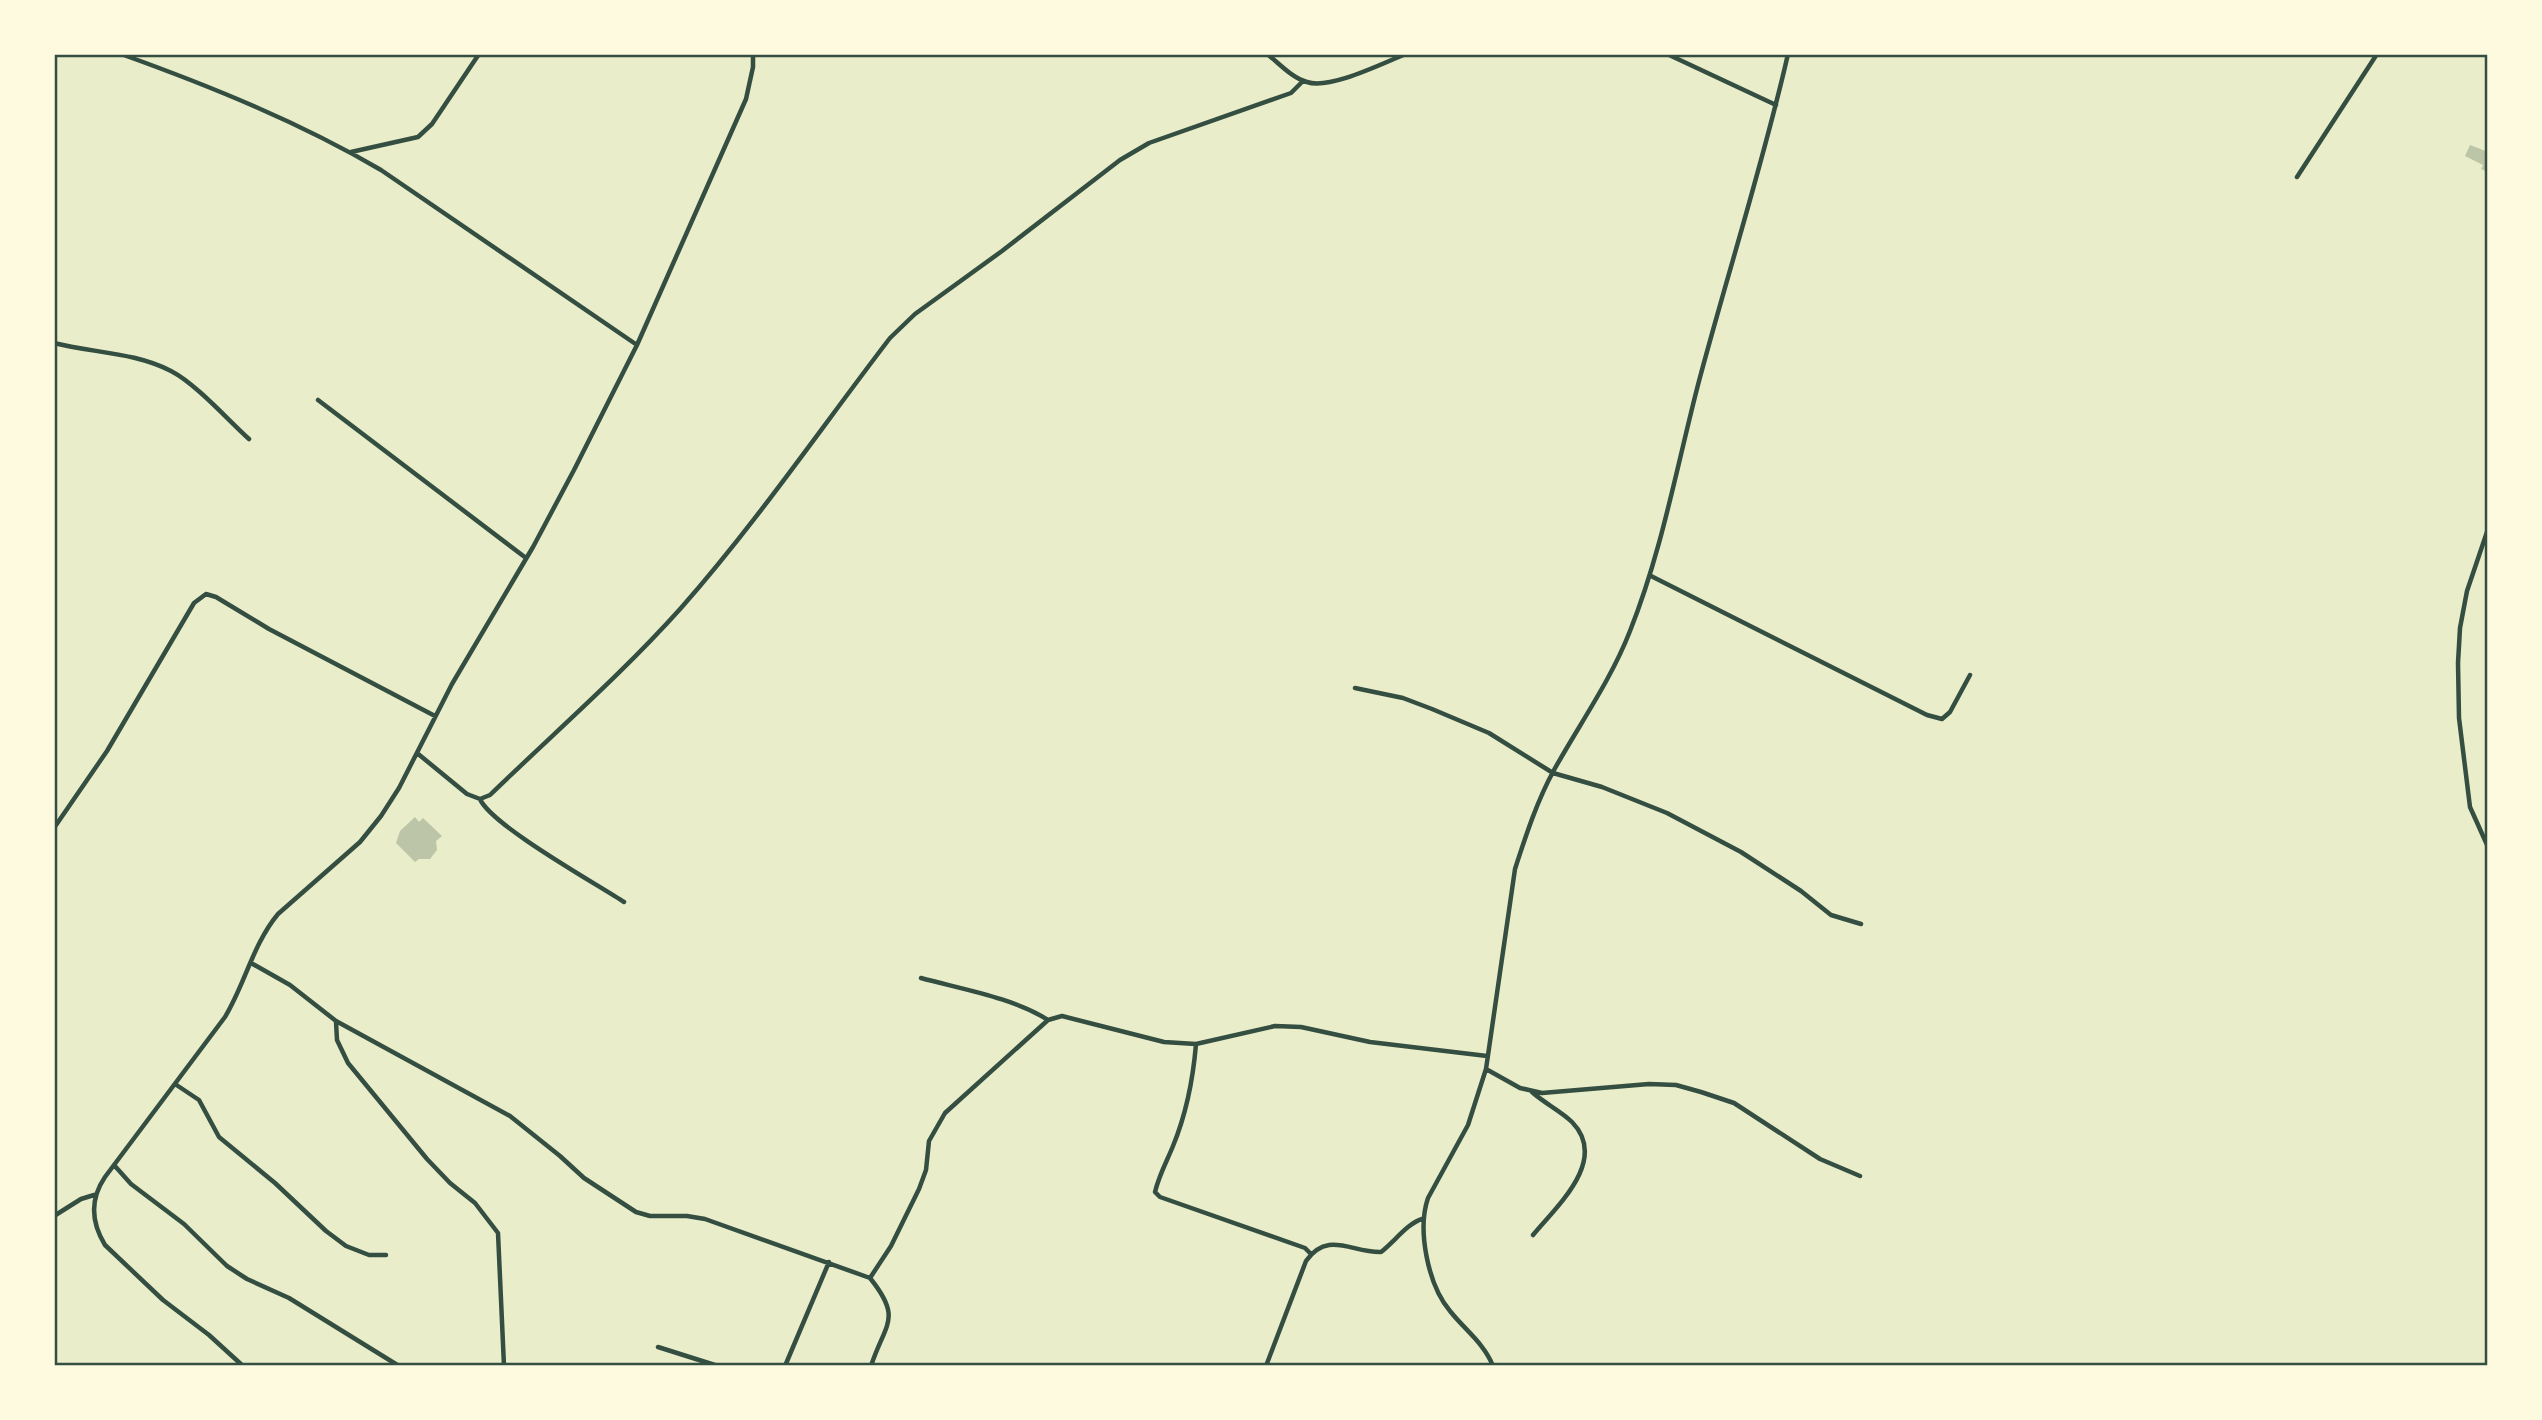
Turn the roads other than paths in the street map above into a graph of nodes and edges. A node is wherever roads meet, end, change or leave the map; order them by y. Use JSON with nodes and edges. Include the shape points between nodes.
{"nodes":[{"id":1,"x":121,"y":54,"type":"edge"},
{"id":2,"x":479,"y":54,"type":"edge"},
{"id":3,"x":753,"y":54,"type":"edge"},
{"id":4,"x":1267,"y":54,"type":"edge"},
{"id":5,"x":1406,"y":54,"type":"edge"},
{"id":6,"x":1667,"y":54,"type":"edge"},
{"id":7,"x":1788,"y":54,"type":"edge"},
{"id":8,"x":2377,"y":54,"type":"edge"},
{"id":9,"x":1303,"y":81,"type":"junction"},
{"id":10,"x":1776,"y":105,"type":"junction"},
{"id":11,"x":351,"y":153,"type":"junction"},
{"id":12,"x":2297,"y":177,"type":"dead end"},
{"id":13,"x":54,"y":343,"type":"edge"},
{"id":14,"x":636,"y":345,"type":"junction"},
{"id":15,"x":318,"y":400,"type":"dead end"},
{"id":16,"x":249,"y":439,"type":"dead end"},
{"id":17,"x":2488,"y":529,"type":"edge"},
{"id":18,"x":526,"y":558,"type":"junction"},
{"id":19,"x":1651,"y":576,"type":"junction"},
{"id":20,"x":1970,"y":674,"type":"dead end"},
{"id":21,"x":1355,"y":688,"type":"dead end"},
{"id":22,"x":435,"y":716,"type":"junction"},
{"id":23,"x":417,"y":753,"type":"junction"},
{"id":24,"x":1553,"y":773,"type":"junction"},
{"id":25,"x":480,"y":799,"type":"junction"},
{"id":26,"x":54,"y":828,"type":"edge"},
{"id":27,"x":2488,"y":847,"type":"edge"},
{"id":28,"x":624,"y":902,"type":"dead end"},
{"id":29,"x":1861,"y":925,"type":"dead end"},
{"id":30,"x":251,"y":963,"type":"junction"},
{"id":31,"x":921,"y":978,"type":"dead end"},
{"id":32,"x":1048,"y":1020,"type":"junction"},
{"id":33,"x":336,"y":1021,"type":"junction"},
{"id":34,"x":1196,"y":1044,"type":"junction"},
{"id":35,"x":1487,"y":1056,"type":"junction"},
{"id":36,"x":1486,"y":1069,"type":"junction"},
{"id":37,"x":175,"y":1084,"type":"junction"},
{"id":38,"x":1532,"y":1092,"type":"junction"},
{"id":39,"x":114,"y":1165,"type":"junction"},
{"id":40,"x":1860,"y":1176,"type":"dead end"},
{"id":41,"x":94,"y":1195,"type":"junction"},
{"id":42,"x":54,"y":1216,"type":"edge"},
{"id":43,"x":1423,"y":1219,"type":"junction"},
{"id":44,"x":1533,"y":1235,"type":"dead end"},
{"id":45,"x":1311,"y":1254,"type":"junction"},
{"id":46,"x":386,"y":1255,"type":"dead end"},
{"id":47,"x":829,"y":1262,"type":"junction"},
{"id":48,"x":870,"y":1278,"type":"junction"},
{"id":49,"x":658,"y":1346,"type":"dead end"},
{"id":50,"x":243,"y":1366,"type":"edge"},
{"id":51,"x":398,"y":1366,"type":"edge"},
{"id":52,"x":504,"y":1366,"type":"edge"},
{"id":53,"x":718,"y":1366,"type":"edge"},
{"id":54,"x":785,"y":1366,"type":"edge"},
{"id":55,"x":871,"y":1366,"type":"edge"},
{"id":56,"x":1266,"y":1366,"type":"edge"},
{"id":57,"x":1493,"y":1366,"type":"edge"}],
"edges":[{"from":1,"to":11,"type":"street","via":[[180,75]]},
{"from":2,"to":11,"type":"street","via":[[432,124],[418,137]]},
{"from":3,"to":14,"type":"street","via":[[746,99]]},
{"from":4,"to":9,"type":"street"},
{"from":5,"to":9,"type":"street","via":[[1334,81]]},
{"from":6,"to":10,"type":"street"},
{"from":7,"to":10,"type":"street"},
{"from":8,"to":12,"type":"street"},
{"from":9,"to":25,"type":"street","via":[[1291,93],[1149,142],[915,314],[890,338],[682,607],[624,670],[490,795]]},
{"from":10,"to":19,"type":"street","via":[[1705,358]]},
{"from":11,"to":14,"type":"street"},
{"from":13,"to":16,"type":"street","via":[[121,354],[173,372]]},
{"from":14,"to":18,"type":"street"},
{"from":15,"to":18,"type":"street"},
{"from":17,"to":27,"type":"street","via":[[2467,592],[2458,663],[2459,718],[2470,807]]},
{"from":18,"to":22,"type":"street"},
{"from":19,"to":20,"type":"street","via":[[1927,715],[1942,719],[1951,712]]},
{"from":19,"to":24,"type":"street","via":[[1629,635]]},
{"from":21,"to":24,"type":"street","via":[[1403,698],[1489,733]]},
{"from":22,"to":23,"type":"street"},
{"from":22,"to":26,"type":"street","via":[[206,594],[194,603],[107,751]]},
{"from":23,"to":25,"type":"street","via":[[467,794]]},
{"from":23,"to":30,"type":"street","via":[[391,802],[368,832],[278,914]]},
{"from":24,"to":29,"type":"street","via":[[1667,813],[1741,852],[1832,915]]},
{"from":24,"to":35,"type":"street","via":[[1515,869]]},
{"from":25,"to":28,"type":"street","via":[[488,811],[532,844]]},
{"from":30,"to":33,"type":"street","via":[[290,985]]},
{"from":30,"to":37,"type":"street","via":[[225,1017]]},
{"from":31,"to":32,"type":"street","via":[[1016,1003]]},
{"from":32,"to":34,"type":"street","via":[[1062,1016],[1164,1042]]},
{"from":32,"to":48,"type":"street","via":[[945,1113],[929,1141],[919,1189]]},
{"from":33,"to":47,"type":"street","via":[[510,1116],[584,1178],[636,1212],[705,1219]]},
{"from":33,"to":52,"type":"street","via":[[337,1040],[348,1063],[427,1159],[475,1203],[498,1233]]},
{"from":34,"to":35,"type":"street","via":[[1275,1026],[1301,1027],[1402,1047]]},
{"from":34,"to":45,"type":"street","via":[[1193,1086],[1155,1192],[1160,1198],[1305,1248]]},
{"from":35,"to":36,"type":"street"},
{"from":36,"to":38,"type":"street"},
{"from":36,"to":43,"type":"street","via":[[1468,1125],[1428,1198]]},
{"from":37,"to":39,"type":"street"},
{"from":37,"to":46,"type":"street","via":[[199,1100],[219,1137],[326,1231],[346,1246],[369,1255]]},
{"from":38,"to":40,"type":"street","via":[[1676,1085],[1734,1103],[1820,1159]]},
{"from":38,"to":44,"type":"street","via":[[1572,1121],[1586,1150],[1575,1184]]},
{"from":39,"to":41,"type":"street"},
{"from":39,"to":51,"type":"street","via":[[227,1266],[289,1298]]},
{"from":41,"to":42,"type":"street"},
{"from":41,"to":50,"type":"street","via":[[95,1221],[105,1245]]},
{"from":43,"to":45,"type":"street","via":[[1381,1251],[1335,1244]]},
{"from":43,"to":57,"type":"street","via":[[1429,1268],[1441,1297]]},
{"from":45,"to":56,"type":"street"},
{"from":47,"to":48,"type":"street"},
{"from":47,"to":54,"type":"street"},
{"from":48,"to":55,"type":"street","via":[[890,1312]]},
{"from":49,"to":53,"type":"street"}]}
